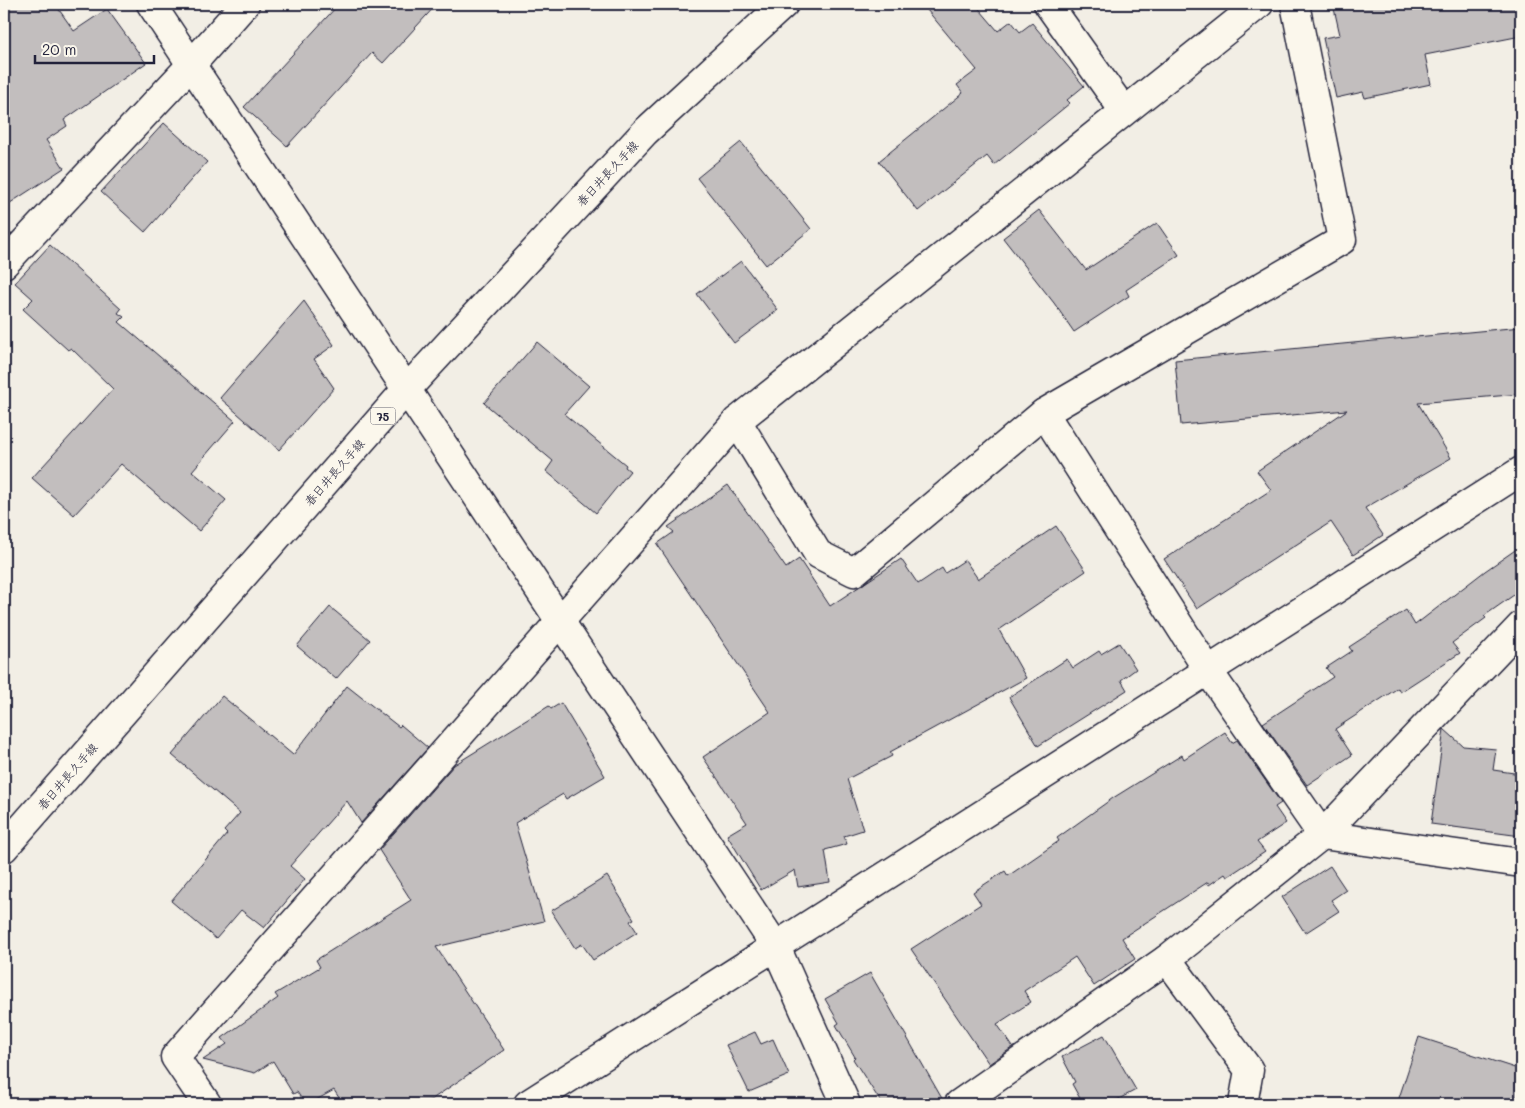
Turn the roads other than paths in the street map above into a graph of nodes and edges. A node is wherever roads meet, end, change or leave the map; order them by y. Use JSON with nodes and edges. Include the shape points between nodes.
{"nodes":[{"id":1,"x":151,"y":4,"type":"edge"},
{"id":2,"x":245,"y":4,"type":"edge"},
{"id":3,"x":784,"y":4,"type":"edge"},
{"id":4,"x":1048,"y":4,"type":"edge"},
{"id":5,"x":1259,"y":4,"type":"edge"},
{"id":6,"x":1294,"y":4,"type":"edge"},
{"id":7,"x":190,"y":65,"type":"junction"},
{"id":8,"x":1124,"y":111,"type":"junction"},
{"id":9,"x":4,"y":264,"type":"edge"},
{"id":10,"x":406,"y":390,"type":"junction"},
{"id":11,"x":1044,"y":413,"type":"junction"},
{"id":12,"x":737,"y":421,"type":"junction"},
{"id":13,"x":1521,"y":471,"type":"edge"},
{"id":14,"x":558,"y":622,"type":"junction"},
{"id":15,"x":1521,"y":626,"type":"edge"},
{"id":16,"x":1209,"y":672,"type":"junction"},
{"id":17,"x":1322,"y":835,"type":"junction"},
{"id":18,"x":4,"y":848,"type":"edge"},
{"id":19,"x":1521,"y":863,"type":"edge"},
{"id":20,"x":776,"y":948,"type":"junction"},
{"id":21,"x":1167,"y":959,"type":"junction"},
{"id":22,"x":207,"y":1104,"type":"edge"},
{"id":23,"x":528,"y":1104,"type":"edge"},
{"id":24,"x":846,"y":1104,"type":"edge"},
{"id":25,"x":959,"y":1104,"type":"edge"},
{"id":26,"x":1242,"y":1104,"type":"edge"}],
"edges":[{"from":1,"to":7,"type":"street"},
{"from":2,"to":7,"type":"street"},
{"from":3,"to":10,"type":"street","name":"春日井長久手線","number":"75","via":[[645,132]]},
{"from":4,"to":8,"type":"street"},
{"from":5,"to":8,"type":"street"},
{"from":6,"to":11,"type":"street","via":[[1342,240]]},
{"from":7,"to":9,"type":"street"},
{"from":7,"to":10,"type":"street"},
{"from":8,"to":12,"type":"street"},
{"from":10,"to":14,"type":"street"},
{"from":10,"to":18,"type":"street","name":"春日井長久手線","number":"75"},
{"from":11,"to":12,"type":"street","via":[[854,572],[818,554]]},
{"from":11,"to":16,"type":"street"},
{"from":12,"to":14,"type":"street"},
{"from":13,"to":16,"type":"street"},
{"from":14,"to":20,"type":"street"},
{"from":14,"to":22,"type":"street","via":[[175,1057]]},
{"from":15,"to":17,"type":"street"},
{"from":16,"to":17,"type":"street"},
{"from":16,"to":20,"type":"street"},
{"from":17,"to":19,"type":"street"},
{"from":17,"to":21,"type":"street"},
{"from":20,"to":23,"type":"street"},
{"from":20,"to":24,"type":"street"},
{"from":21,"to":25,"type":"street"},
{"from":21,"to":26,"type":"street","via":[[1249,1070]]}]}
